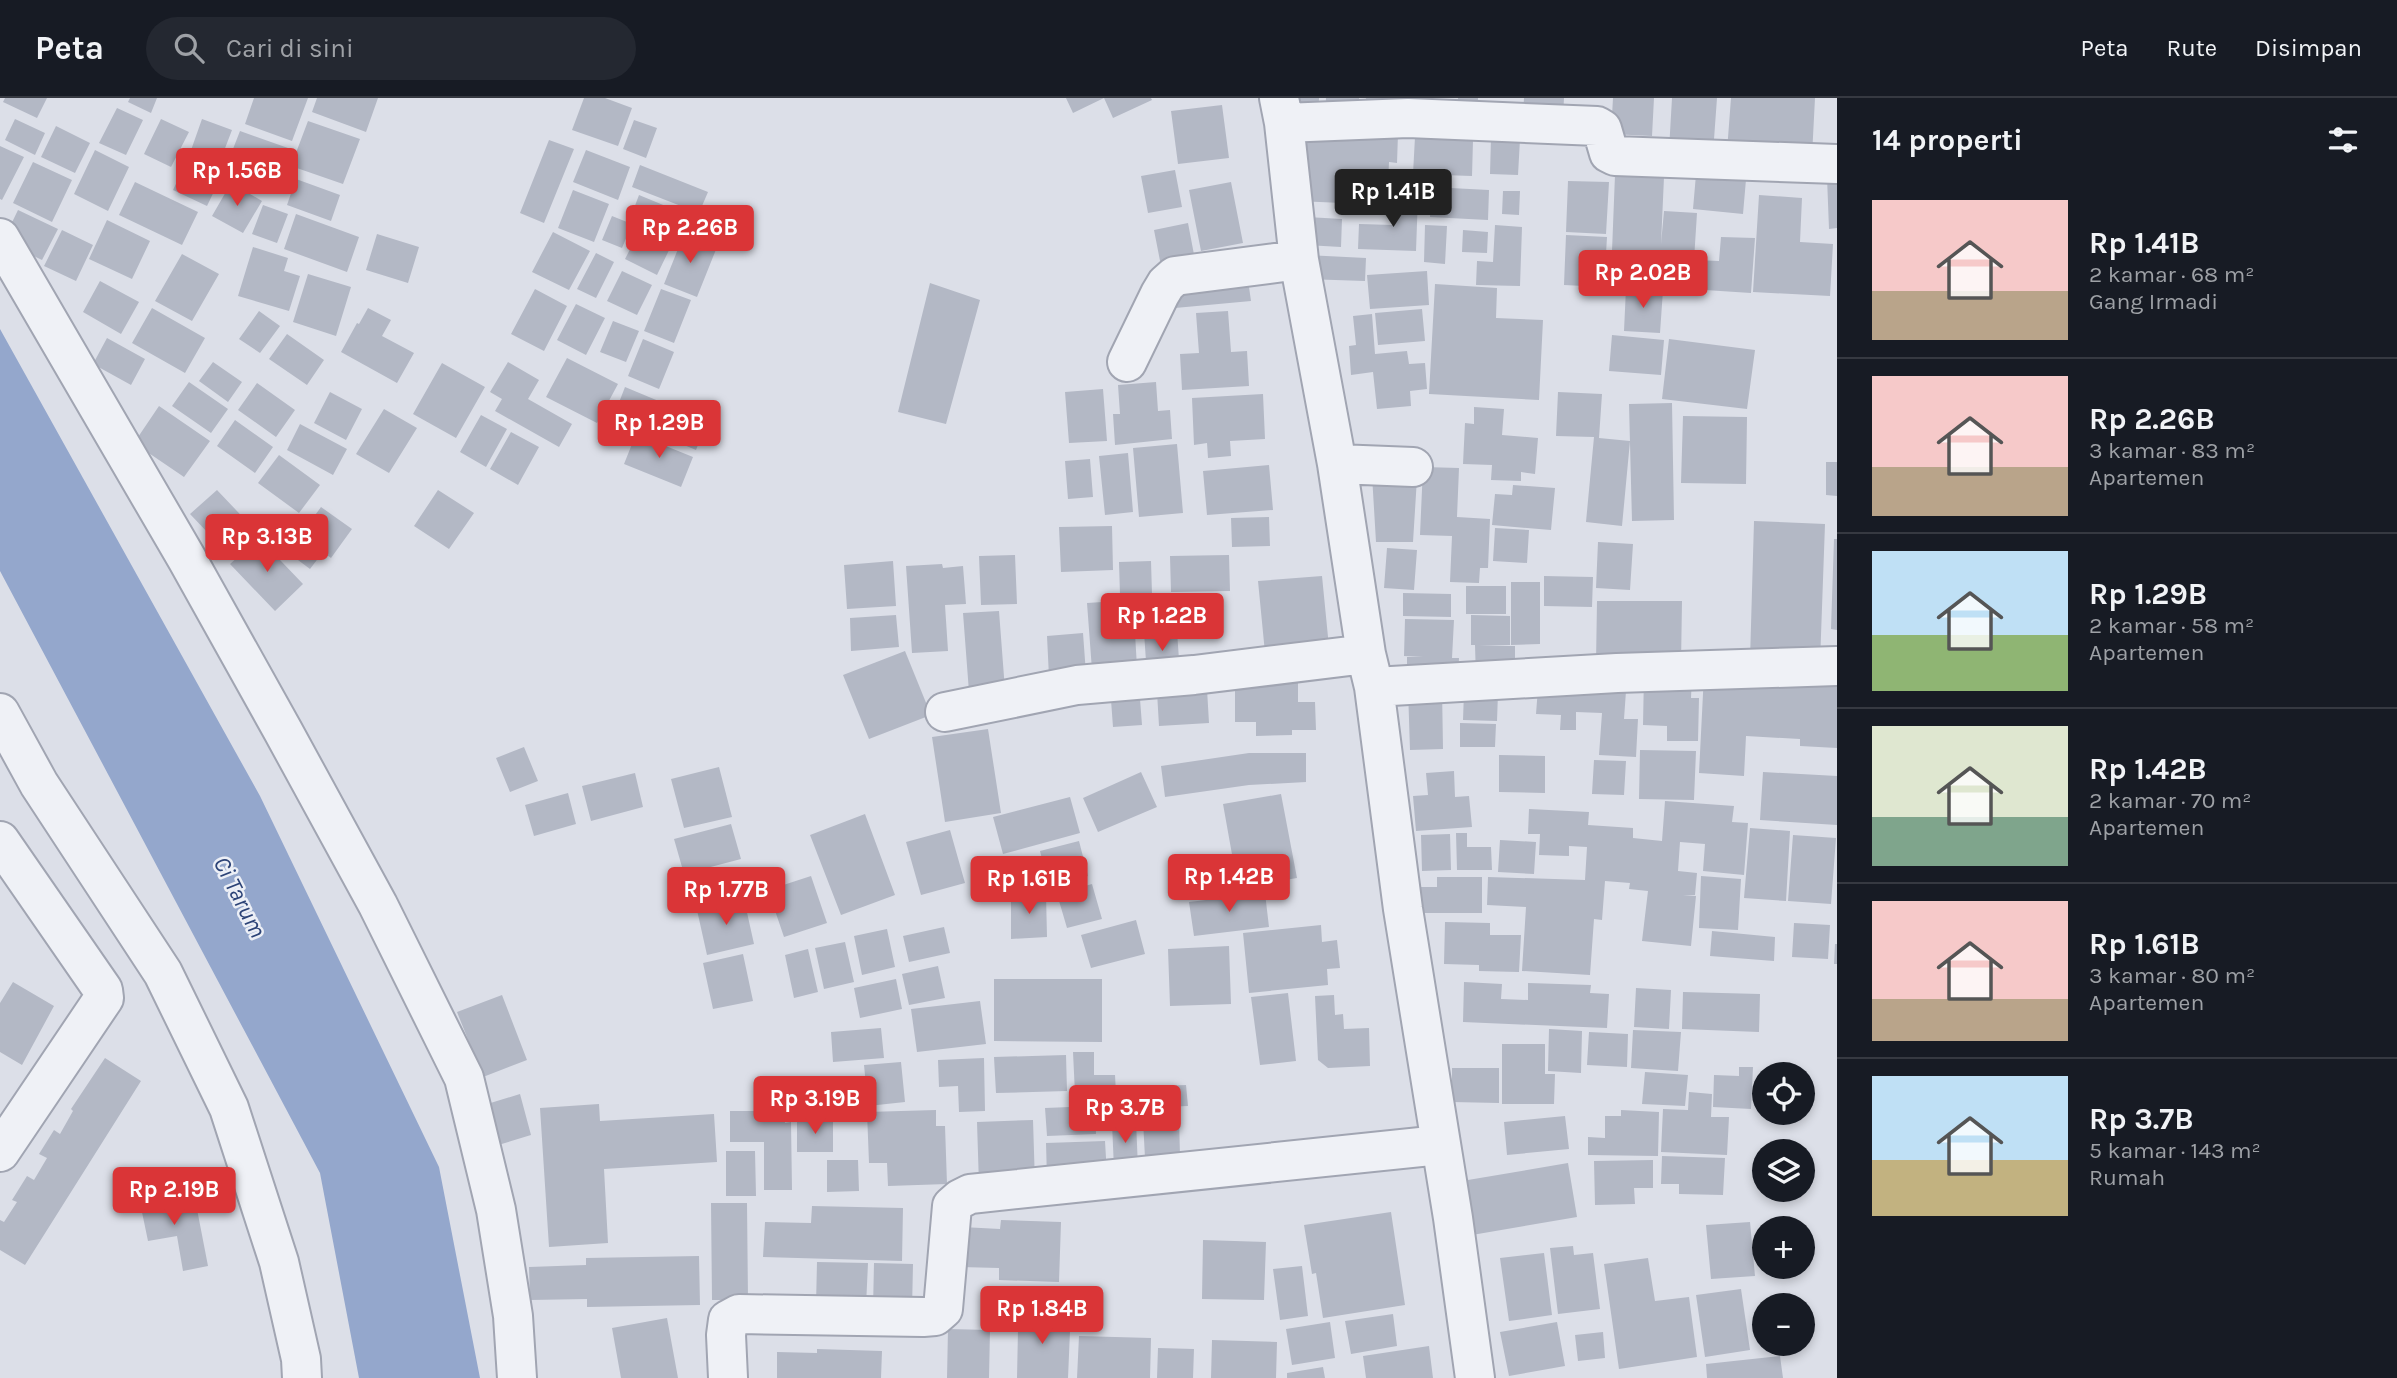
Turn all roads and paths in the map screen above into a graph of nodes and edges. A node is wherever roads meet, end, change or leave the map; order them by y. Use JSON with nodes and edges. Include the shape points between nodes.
{"nodes":[{"id":1,"x":1282,"y":110,"type":"edge"},
{"id":2,"x":1837,"y":164,"type":"edge"},
{"id":3,"x":0,"y":238,"type":"edge"},
{"id":4,"x":1299,"y":260,"type":"junction"},
{"id":5,"x":1127,"y":362,"type":"dead end"},
{"id":6,"x":1337,"y":464,"type":"junction"},
{"id":7,"x":1413,"y":467,"type":"dead end"},
{"id":8,"x":1837,"y":666,"type":"edge"},
{"id":9,"x":1370,"y":670,"type":"junction"},
{"id":10,"x":945,"y":712,"type":"dead end"},
{"id":11,"x":0,"y":713,"type":"edge"},
{"id":12,"x":0,"y":841,"type":"edge"},
{"id":13,"x":1440,"y":1145,"type":"junction"},
{"id":14,"x":0,"y":1152,"type":"edge"},
{"id":15,"x":302,"y":1378,"type":"edge"},
{"id":16,"x":517,"y":1378,"type":"edge"},
{"id":17,"x":727,"y":1378,"type":"edge"},
{"id":18,"x":1475,"y":1378,"type":"edge"}],
"edges":[{"from":1,"to":2,"type":"street","via":[[1597,126],[1609,153],[1615,156]]},
{"from":1,"to":4,"type":"street"},
{"from":3,"to":16,"type":"street","via":[[283,730],[378,905],[464,1078],[496,1210],[513,1316]]},
{"from":4,"to":5,"type":"street","via":[[1175,276],[1160,294]]},
{"from":4,"to":6,"type":"street"},
{"from":6,"to":7,"type":"street"},
{"from":6,"to":9,"type":"street"},
{"from":8,"to":9,"type":"street","via":[[1617,673]]},
{"from":9,"to":10,"type":"street","via":[[1194,675],[1077,685]]},
{"from":9,"to":13,"type":"street"},
{"from":11,"to":15,"type":"street","via":[[39,784],[163,973],[229,1108],[279,1262]]},
{"from":12,"to":14,"type":"street","via":[[103,990],[104,998]]},
{"from":13,"to":17,"type":"street","via":[[970,1194],[952,1206],[943,1309],[935,1316],[739,1314],[728,1320]]},
{"from":13,"to":18,"type":"street"}]}
